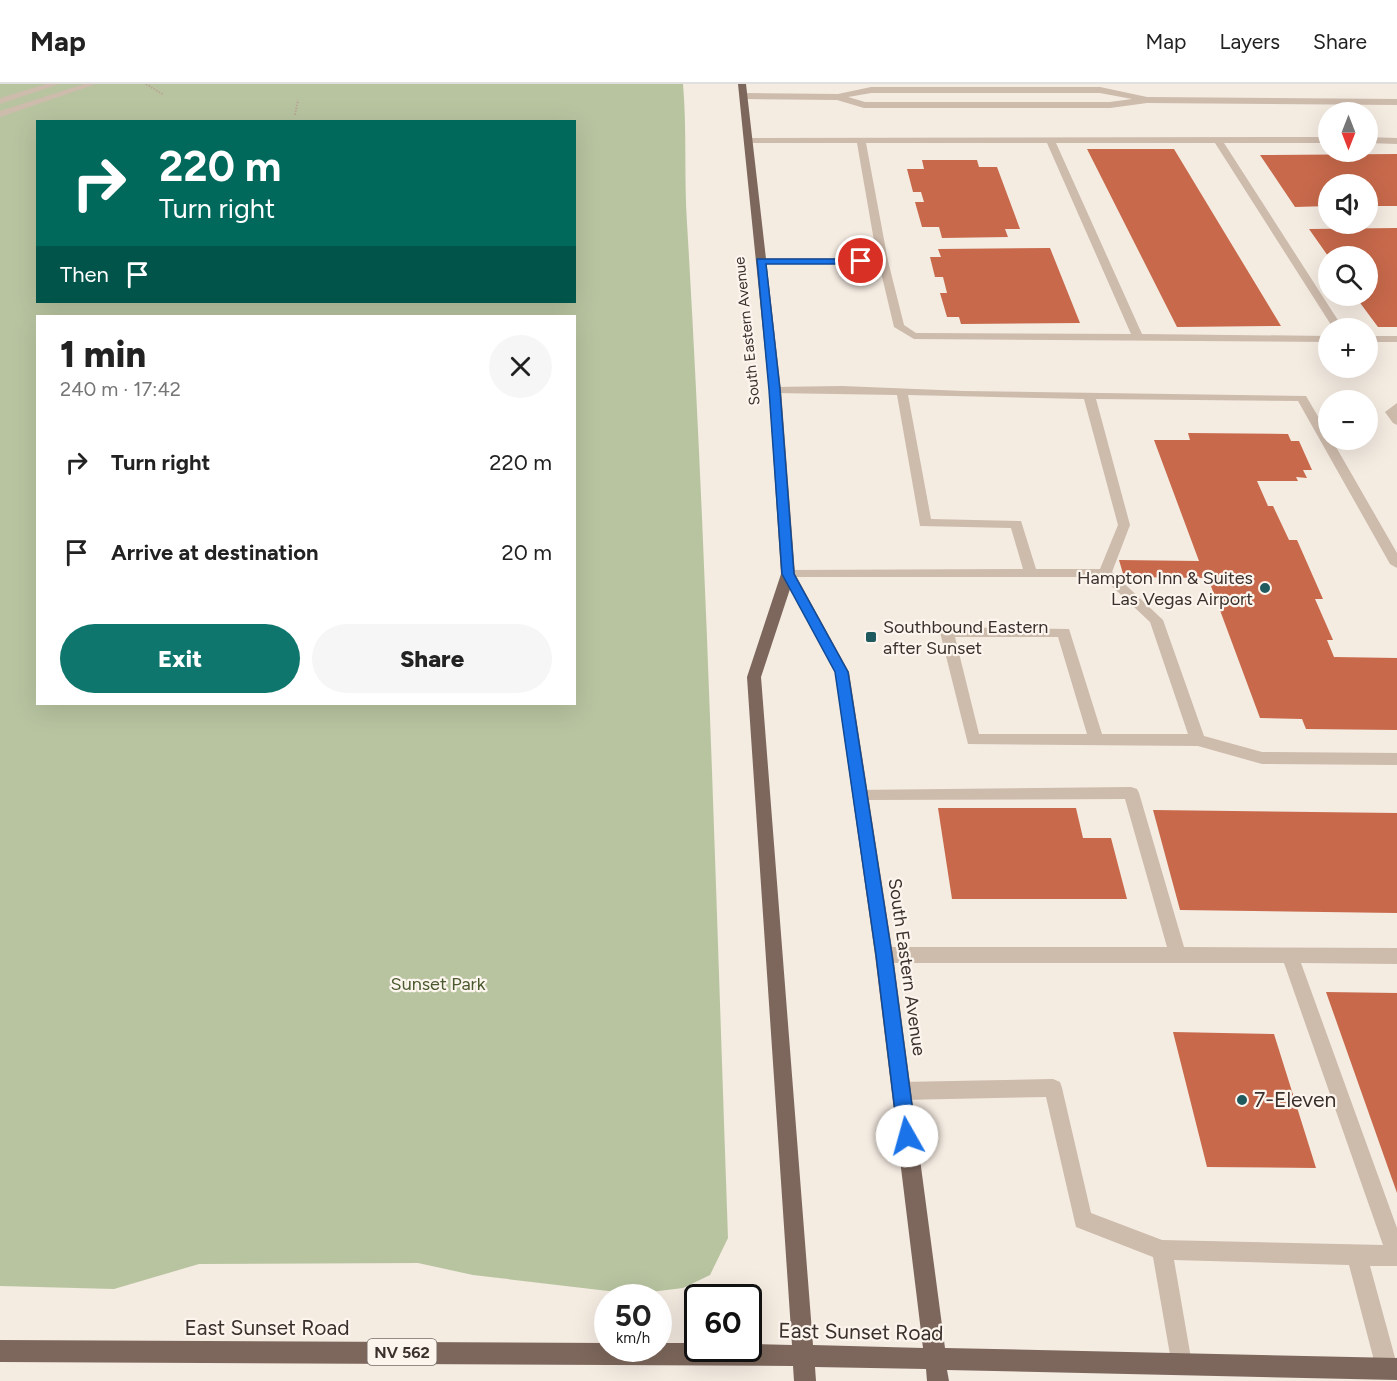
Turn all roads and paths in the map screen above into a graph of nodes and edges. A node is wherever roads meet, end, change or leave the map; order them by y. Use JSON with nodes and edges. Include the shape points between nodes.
{"nodes":[{"id":1,"x":55,"y":84,"type":"edge"},
{"id":2,"x":92,"y":84,"type":"edge"},
{"id":3,"x":146,"y":84,"type":"edge"},
{"id":4,"x":742,"y":84,"type":"edge"},
{"id":5,"x":1112,"y":84,"type":"edge"},
{"id":6,"x":164,"y":94,"type":"dead end"},
{"id":7,"x":1117,"y":94,"type":"junction"},
{"id":8,"x":743,"y":96,"type":"junction"},
{"id":9,"x":838,"y":97,"type":"junction"},
{"id":10,"x":298,"y":100,"type":"dead end"},
{"id":11,"x":1147,"y":100,"type":"junction"},
{"id":12,"x":0,"y":101,"type":"edge"},
{"id":13,"x":1397,"y":102,"type":"edge"},
{"id":14,"x":0,"y":114,"type":"edge"},
{"id":15,"x":296,"y":115,"type":"dead end"},
{"id":16,"x":861,"y":140,"type":"junction"},
{"id":17,"x":1050,"y":140,"type":"junction"},
{"id":18,"x":1218,"y":140,"type":"junction"},
{"id":19,"x":1318,"y":140,"type":"edge"},
{"id":20,"x":748,"y":141,"type":"junction"},
{"id":21,"x":1378,"y":141,"type":"edge"},
{"id":22,"x":1397,"y":141,"type":"edge"},
{"id":23,"x":761,"y":261,"type":"junction"},
{"id":24,"x":883,"y":261,"type":"junction"},
{"id":25,"x":1332,"y":318,"type":"edge"},
{"id":26,"x":1138,"y":337,"type":"junction"},
{"id":27,"x":1318,"y":339,"type":"edge"},
{"id":28,"x":1378,"y":339,"type":"edge"},
{"id":29,"x":1397,"y":339,"type":"edge"},
{"id":30,"x":775,"y":390,"type":"junction"},
{"id":31,"x":902,"y":392,"type":"junction"},
{"id":32,"x":1089,"y":396,"type":"junction"},
{"id":33,"x":1397,"y":406,"type":"edge"},
{"id":34,"x":1397,"y":421,"type":"edge"},
{"id":35,"x":1397,"y":564,"type":"edge"},
{"id":36,"x":1031,"y":573,"type":"junction"},
{"id":37,"x":1105,"y":573,"type":"junction"},
{"id":38,"x":788,"y":574,"type":"junction"},
{"id":39,"x":1096,"y":740,"type":"junction"},
{"id":40,"x":1198,"y":740,"type":"junction"},
{"id":41,"x":1397,"y":759,"type":"edge"},
{"id":42,"x":860,"y":794,"type":"junction"},
{"id":43,"x":1178,"y":954,"type":"junction"},
{"id":44,"x":884,"y":955,"type":"junction"},
{"id":45,"x":1290,"y":955,"type":"junction"},
{"id":46,"x":1397,"y":956,"type":"edge"},
{"id":47,"x":901,"y":1091,"type":"junction"},
{"id":48,"x":1162,"y":1250,"type":"junction"},
{"id":49,"x":1357,"y":1255,"type":"junction"},
{"id":50,"x":1396,"y":1256,"type":"edge"},
{"id":51,"x":0,"y":1351,"type":"edge"},
{"id":52,"x":803,"y":1355,"type":"junction"},
{"id":53,"x":935,"y":1358,"type":"junction"},
{"id":54,"x":1181,"y":1364,"type":"junction"},
{"id":55,"x":1392,"y":1369,"type":"edge"},
{"id":56,"x":805,"y":1381,"type":"edge"},
{"id":57,"x":938,"y":1381,"type":"edge"}],
"edges":[{"from":1,"to":12,"type":"street"},
{"from":2,"to":14,"type":"street"},
{"from":3,"to":6,"type":"path"},
{"from":4,"to":8,"type":"main road","name":"South Eastern Avenue"},
{"from":5,"to":7,"type":"street"},
{"from":7,"to":9,"type":"street","via":[[1100,90],[872,90]]},
{"from":7,"to":11,"type":"street"},
{"from":8,"to":9,"type":"street"},
{"from":8,"to":20,"type":"main road","name":"South Eastern Avenue"},
{"from":9,"to":11,"type":"street","via":[[864,105],[1110,105]]},
{"from":10,"to":15,"type":"path"},
{"from":11,"to":13,"type":"street"},
{"from":16,"to":17,"type":"street"},
{"from":16,"to":20,"type":"street"},
{"from":16,"to":24,"type":"street"},
{"from":17,"to":18,"type":"street"},
{"from":17,"to":26,"type":"street"},
{"from":18,"to":19,"type":"street"},
{"from":18,"to":25,"type":"street"},
{"from":20,"to":23,"type":"main road","name":"South Eastern Avenue"},
{"from":21,"to":22,"type":"street"},
{"from":23,"to":24,"type":"street"},
{"from":23,"to":30,"type":"main road","name":"South Eastern Avenue"},
{"from":24,"to":26,"type":"street","via":[[899,327],[914,336]]},
{"from":26,"to":27,"type":"street"},
{"from":28,"to":29,"type":"street"},
{"from":30,"to":31,"type":"street"},
{"from":30,"to":38,"type":"main road","name":"South Eastern Avenue"},
{"from":31,"to":32,"type":"street"},
{"from":31,"to":36,"type":"street","via":[[925,522],[1016,524]]},
{"from":32,"to":35,"type":"street","via":[[1302,398]]},
{"from":32,"to":37,"type":"street","via":[[1124,525]]},
{"from":33,"to":34,"type":"street","via":[[1391,412]]},
{"from":36,"to":37,"type":"street"},
{"from":36,"to":38,"type":"street"},
{"from":37,"to":40,"type":"street","via":[[1156,620]]},
{"from":38,"to":42,"type":"main road","name":"South Eastern Avenue","via":[[842,672]]},
{"from":38,"to":52,"type":"main road","name":"South Eastern Avenue","via":[[754,677]]},
{"from":39,"to":39,"type":"street","via":[[973,740],[947,632],[1064,632]]},
{"from":39,"to":40,"type":"street"},
{"from":40,"to":41,"type":"street","via":[[1262,758]]},
{"from":42,"to":43,"type":"street","via":[[1131,793]]},
{"from":42,"to":44,"type":"main road","name":"South Eastern Avenue"},
{"from":43,"to":44,"type":"street"},
{"from":43,"to":45,"type":"street"},
{"from":44,"to":47,"type":"main road","name":"South Eastern Avenue"},
{"from":45,"to":46,"type":"street"},
{"from":45,"to":50,"type":"street"},
{"from":47,"to":48,"type":"street","via":[[1053,1088],[1083,1220]]},
{"from":47,"to":53,"type":"main road","name":"South Eastern Avenue"},
{"from":48,"to":49,"type":"street"},
{"from":48,"to":54,"type":"street"},
{"from":49,"to":50,"type":"street"},
{"from":49,"to":55,"type":"street"},
{"from":51,"to":52,"type":"main road","name":"East Sunset Road","number":"NV 562"},
{"from":52,"to":53,"type":"main road","name":"East Sunset Road","number":"NV 562"},
{"from":52,"to":56,"type":"main road","name":"South Eastern Avenue"},
{"from":53,"to":54,"type":"main road","name":"East Sunset Road","number":"NV 562"},
{"from":53,"to":57,"type":"main road","name":"South Eastern Avenue"},
{"from":54,"to":55,"type":"main road","name":"East Sunset Road","number":"NV 562"}]}
